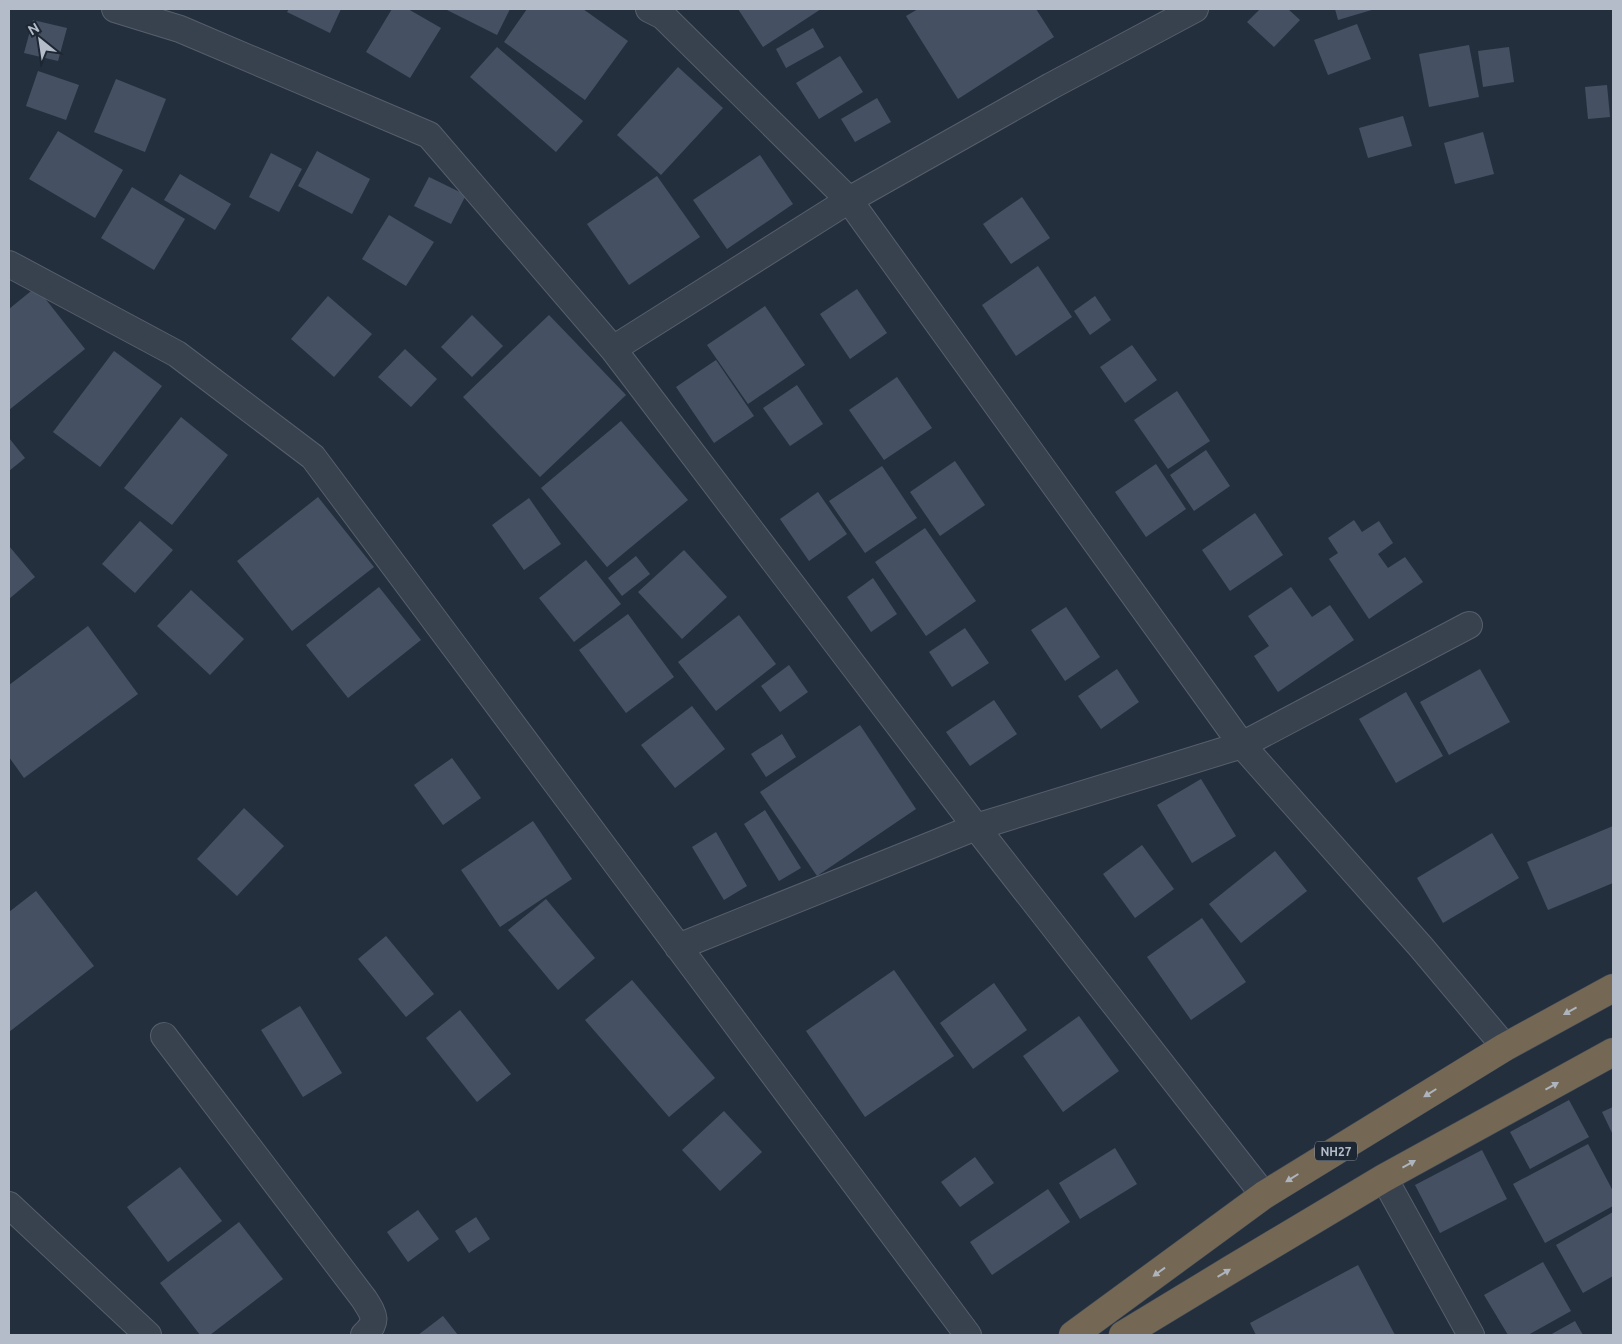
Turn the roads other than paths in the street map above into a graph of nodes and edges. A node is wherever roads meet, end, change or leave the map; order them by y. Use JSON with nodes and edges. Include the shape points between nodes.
{"nodes":[{"id":1,"x":115,"y":9,"type":"edge"},
{"id":2,"x":1194,"y":9,"type":"edge"},
{"id":3,"x":662,"y":11,"type":"edge"},
{"id":4,"x":849,"y":200,"type":"junction"},
{"id":5,"x":9,"y":264,"type":"edge"},
{"id":6,"x":613,"y":349,"type":"junction"},
{"id":7,"x":1469,"y":625,"type":"dead end"},
{"id":8,"x":1242,"y":745,"type":"junction"},
{"id":9,"x":976,"y":826,"type":"junction"},
{"id":10,"x":678,"y":947,"type":"junction"},
{"id":11,"x":1613,"y":988,"type":"edge"},
{"id":12,"x":164,"y":1036,"type":"dead end"},
{"id":13,"x":1504,"y":1047,"type":"junction"},
{"id":14,"x":1613,"y":1052,"type":"edge"},
{"id":15,"x":1384,"y":1178,"type":"junction"},
{"id":16,"x":1264,"y":1195,"type":"junction"},
{"id":17,"x":9,"y":1205,"type":"edge"},
{"id":18,"x":148,"y":1335,"type":"edge"},
{"id":19,"x":364,"y":1335,"type":"edge"},
{"id":20,"x":968,"y":1335,"type":"edge"},
{"id":21,"x":1073,"y":1335,"type":"edge"},
{"id":22,"x":1123,"y":1335,"type":"edge"},
{"id":23,"x":1471,"y":1335,"type":"edge"}],
"edges":[{"from":1,"to":6,"type":"street","via":[[180,29],[429,135]]},
{"from":2,"to":4,"type":"street"},
{"from":3,"to":4,"type":"street"},
{"from":4,"to":6,"type":"street"},
{"from":4,"to":8,"type":"street"},
{"from":5,"to":10,"type":"street","via":[[177,354],[313,457]]},
{"from":6,"to":9,"type":"street"},
{"from":7,"to":8,"type":"street"},
{"from":8,"to":9,"type":"street"},
{"from":8,"to":13,"type":"street","via":[[1421,947]]},
{"from":9,"to":10,"type":"street"},
{"from":9,"to":16,"type":"street"},
{"from":10,"to":20,"type":"street"},
{"from":11,"to":13,"type":"highway","number":"NH27","one_way":true},
{"from":12,"to":19,"type":"street","via":[[364,1299],[374,1315],[372,1327]]},
{"from":13,"to":16,"type":"highway","number":"NH27","one_way":true},
{"from":15,"to":14,"type":"highway","one_way":true},
{"from":22,"to":15,"type":"highway","one_way":true},
{"from":15,"to":23,"type":"street"},
{"from":16,"to":21,"type":"highway","number":"NH27","one_way":true},
{"from":17,"to":18,"type":"street"}]}
